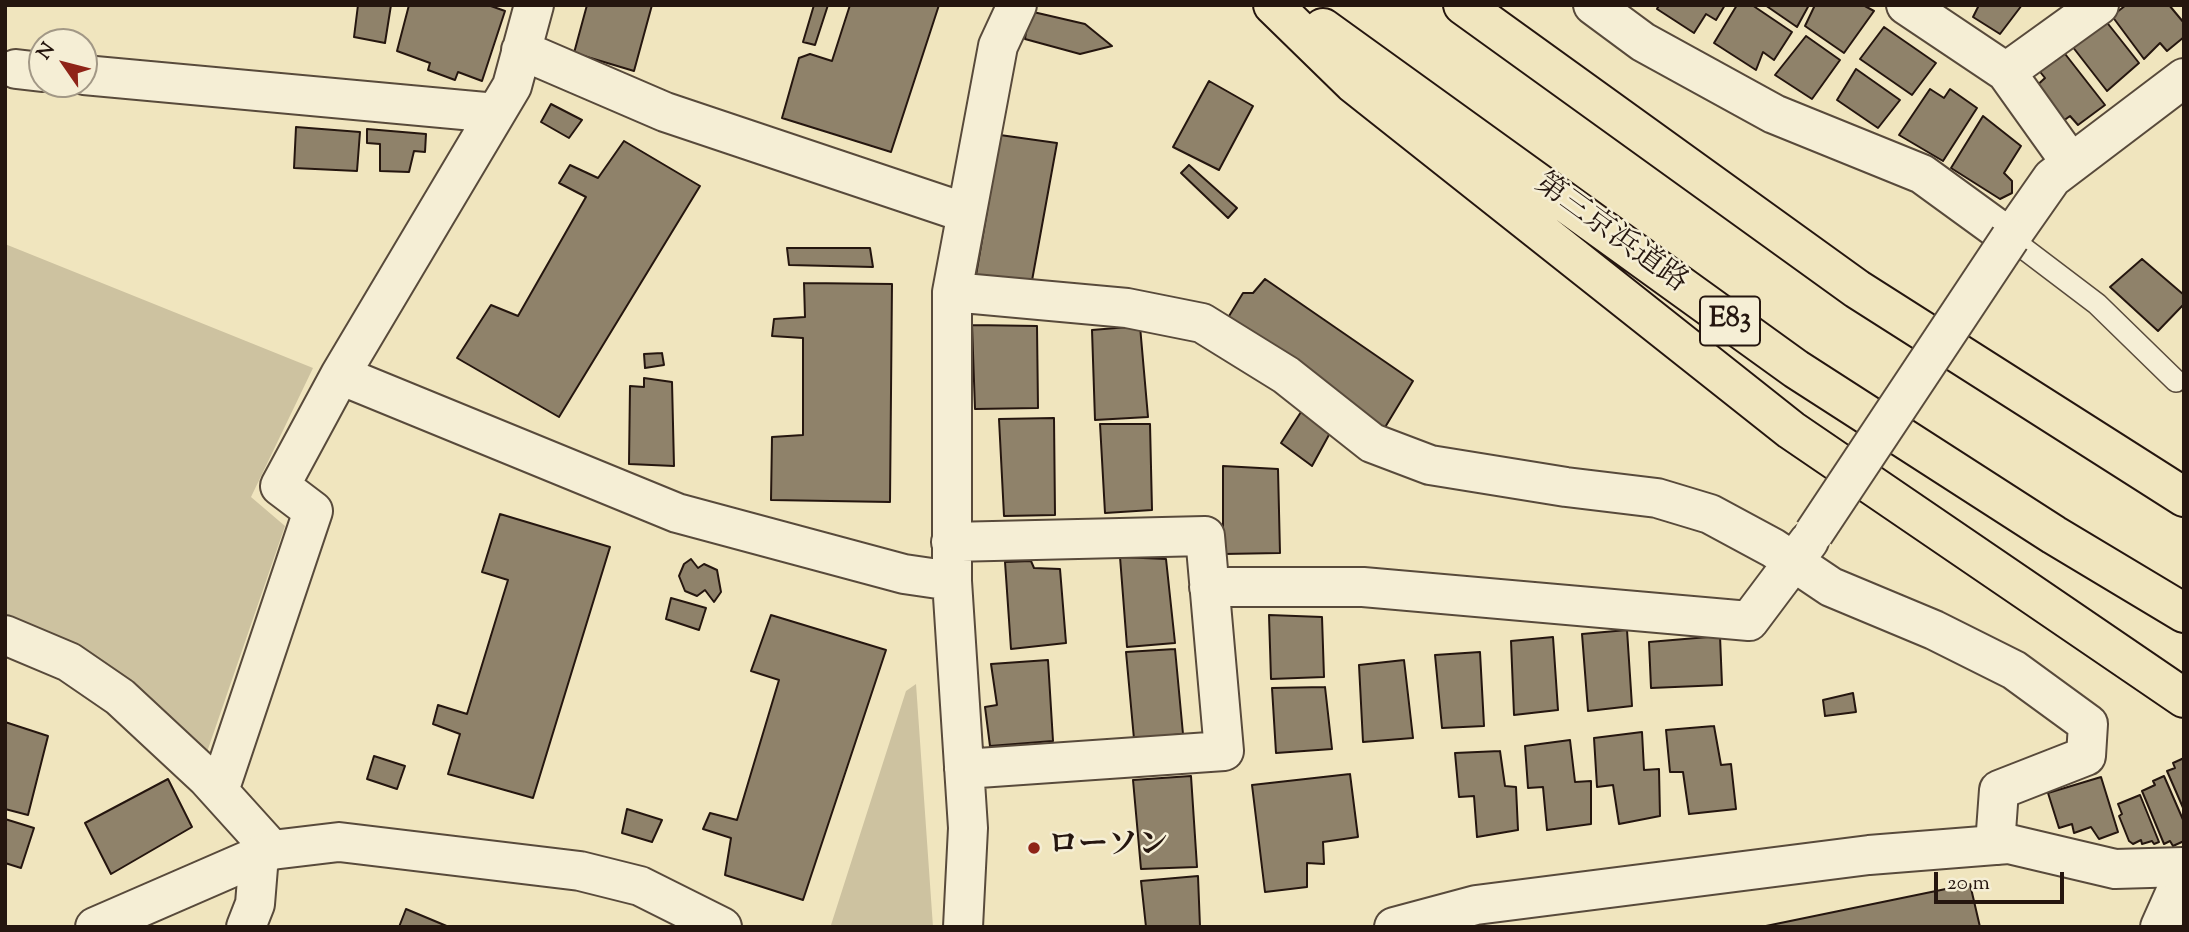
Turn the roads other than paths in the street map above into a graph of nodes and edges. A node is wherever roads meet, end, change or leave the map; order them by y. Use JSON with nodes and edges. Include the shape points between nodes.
{"nodes":[{"id":1,"x":534,"y":5,"type":"edge"},
{"id":2,"x":1017,"y":5,"type":"edge"},
{"id":3,"x":1273,"y":5,"type":"edge"},
{"id":4,"x":1292,"y":5,"type":"edge"},
{"id":5,"x":1463,"y":5,"type":"edge"},
{"id":6,"x":1593,"y":5,"type":"edge"},
{"id":7,"x":1906,"y":5,"type":"edge"},
{"id":8,"x":2099,"y":5,"type":"edge"},
{"id":9,"x":522,"y":50,"type":"junction"},
{"id":10,"x":2006,"y":72,"type":"junction"},
{"id":11,"x":98,"y":76,"type":"edge"},
{"id":12,"x":2184,"y":78,"type":"edge"},
{"id":13,"x":496,"y":113,"type":"junction"},
{"id":14,"x":2071,"y":163,"type":"junction"},
{"id":15,"x":966,"y":214,"type":"junction"},
{"id":16,"x":2010,"y":238,"type":"junction"},
{"id":17,"x":952,"y":292,"type":"junction"},
{"id":18,"x":340,"y":375,"type":"junction"},
{"id":19,"x":2176,"y":381,"type":"dead end"},
{"id":20,"x":2184,"y":497,"type":"edge"},
{"id":21,"x":951,"y":542,"type":"junction"},
{"id":22,"x":1804,"y":547,"type":"junction"},
{"id":23,"x":952,"y":581,"type":"junction"},
{"id":24,"x":1209,"y":587,"type":"junction"},
{"id":25,"x":2184,"y":613,"type":"edge"},
{"id":26,"x":5,"y":635,"type":"edge"},
{"id":27,"x":2184,"y":698,"type":"edge"},
{"id":28,"x":964,"y":769,"type":"junction"},
{"id":29,"x":219,"y":791,"type":"junction"},
{"id":30,"x":1995,"y":845,"type":"junction"},
{"id":31,"x":265,"y":852,"type":"junction"},
{"id":32,"x":2184,"y":870,"type":"edge"},
{"id":33,"x":95,"y":927,"type":"edge"},
{"id":34,"x":246,"y":927,"type":"edge"},
{"id":35,"x":722,"y":927,"type":"edge"},
{"id":36,"x":963,"y":927,"type":"edge"},
{"id":37,"x":1394,"y":927,"type":"edge"},
{"id":38,"x":2160,"y":927,"type":"edge"}],
"edges":[{"from":1,"to":9,"type":"street"},
{"from":2,"to":15,"type":"street","via":[[998,46]]},
{"from":3,"to":27,"type":"highway","via":[[1353,83],[1791,430]]},
{"from":4,"to":25,"type":"highway","name":"第三京浜道路","number":"E83","via":[[1796,369]]},
{"from":5,"to":20,"type":"highway","via":[[1857,289]]},
{"from":6,"to":16,"type":"street","via":[[1643,42],[1774,114],[1922,174]]},
{"from":7,"to":10,"type":"street"},
{"from":8,"to":10,"type":"street"},
{"from":9,"to":13,"type":"street","via":[[512,86]]},
{"from":9,"to":15,"type":"street","via":[[665,112]]},
{"from":10,"to":14,"type":"street"},
{"from":11,"to":13,"type":"street"},
{"from":12,"to":14,"type":"street"},
{"from":13,"to":18,"type":"street"},
{"from":14,"to":16,"type":"street","via":[[2052,177]]},
{"from":15,"to":17,"type":"street"},
{"from":16,"to":19,"type":"lane","via":[[2097,304]]},
{"from":16,"to":22,"type":"street","bridge":true},
{"from":17,"to":21,"type":"street"},
{"from":17,"to":22,"type":"street","via":[[1127,308],[1202,323],[1286,375],[1372,443],[1430,465],[1657,498]]},
{"from":18,"to":23,"type":"street","via":[[677,513],[904,574]]},
{"from":18,"to":29,"type":"street","via":[[280,486],[313,511]]},
{"from":21,"to":23,"type":"street"},
{"from":21,"to":24,"type":"street","via":[[1205,536]]},
{"from":22,"to":24,"type":"street","via":[[1749,621],[1363,587]]},
{"from":22,"to":30,"type":"street","via":[[1831,587],[2014,670],[2088,724],[2086,756],[1999,790]]},
{"from":23,"to":28,"type":"street"},
{"from":24,"to":28,"type":"street","via":[[1223,751]]},
{"from":26,"to":29,"type":"street","via":[[69,662],[120,697]]},
{"from":28,"to":36,"type":"street","via":[[968,828]]},
{"from":29,"to":31,"type":"street"},
{"from":30,"to":32,"type":"street","via":[[2009,844],[2115,869]]},
{"from":30,"to":37,"type":"street","via":[[1869,855],[1476,905]]},
{"from":31,"to":33,"type":"street"},
{"from":31,"to":34,"type":"street"},
{"from":31,"to":35,"type":"street","via":[[339,842],[580,872],[640,887]]},
{"from":32,"to":38,"type":"street"}]}
